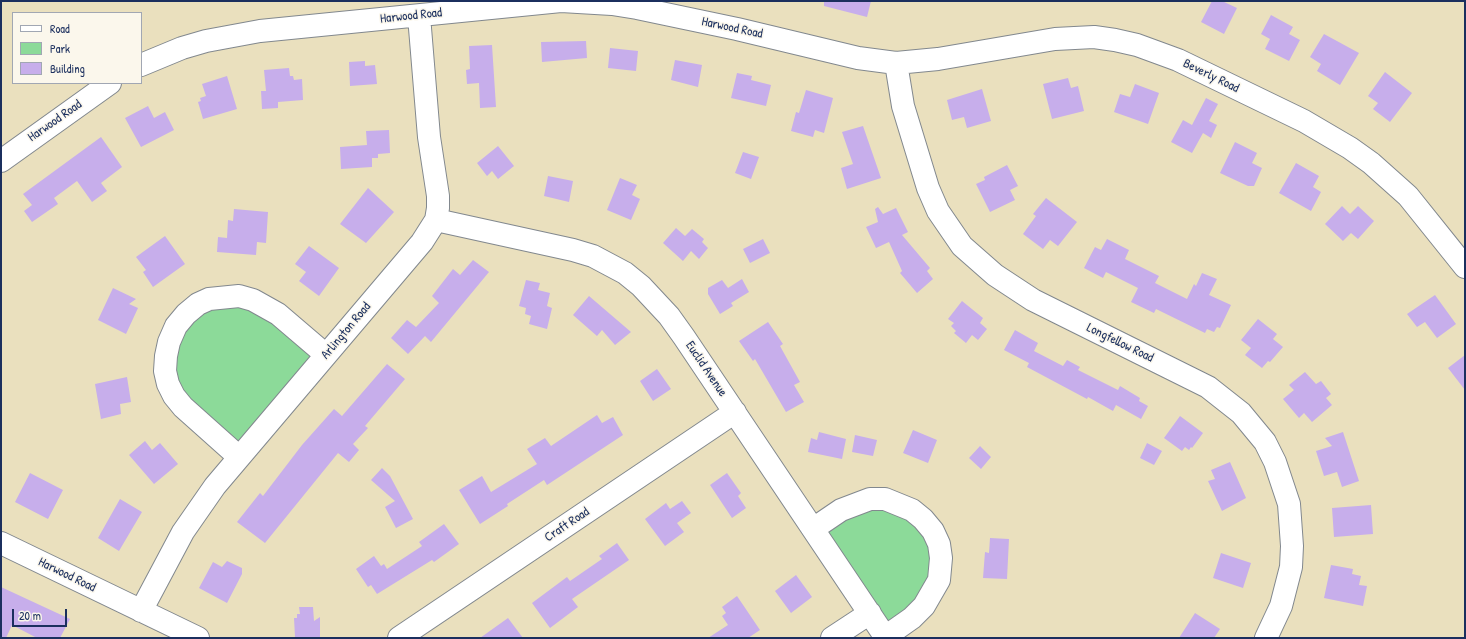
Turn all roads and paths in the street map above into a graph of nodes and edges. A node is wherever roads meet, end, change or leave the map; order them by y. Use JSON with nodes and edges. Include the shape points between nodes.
{"nodes":[{"id":1,"x":419,"y":16,"type":"junction"},
{"id":2,"x":896,"y":63,"type":"junction"},
{"id":3,"x":142,"y":65,"type":"edge"},
{"id":4,"x":109,"y":84,"type":"edge"},
{"id":5,"x":1,"y":161,"type":"edge"},
{"id":6,"x":436,"y":220,"type":"junction"},
{"id":7,"x":1465,"y":267,"type":"edge"},
{"id":8,"x":326,"y":355,"type":"junction"},
{"id":9,"x":734,"y":412,"type":"junction"},
{"id":10,"x":239,"y":457,"type":"junction"},
{"id":11,"x":814,"y":529,"type":"junction"},
{"id":12,"x":1,"y":543,"type":"edge"},
{"id":13,"x":141,"y":611,"type":"junction"},
{"id":14,"x":870,"y":613,"type":"junction"},
{"id":15,"x":886,"y":637,"type":"edge"},
{"id":16,"x":198,"y":638,"type":"edge"},
{"id":17,"x":399,"y":638,"type":"edge"},
{"id":18,"x":832,"y":638,"type":"edge"},
{"id":19,"x":1266,"y":638,"type":"edge"}],
"edges":[{"from":1,"to":2,"type":"street","name":"Harwood Road","via":[[561,1],[612,4],[737,29],[858,58]]},
{"from":1,"to":3,"type":"street","name":"Harwood Road","via":[[232,35],[182,48]]},
{"from":1,"to":6,"type":"street","name":"Arlington Road","via":[[429,137],[438,196]]},
{"from":2,"to":7,"type":"street","name":"Beverly Road","via":[[938,59],[1074,37],[1116,40],[1157,51],[1304,122],[1350,148],[1408,196]]},
{"from":2,"to":19,"type":"street","name":"Longfellow Road","via":[[903,106],[928,188],[938,211],[962,246],[995,276],[1034,300],[1208,387],[1240,413],[1265,442],[1276,462],[1287,496],[1292,525],[1291,567],[1287,586]]},
{"from":4,"to":5,"type":"street","name":"Harwood Road"},
{"from":6,"to":8,"type":"street","name":"Arlington Road","via":[[422,242]]},
{"from":6,"to":9,"type":"street","name":"Euclid Avenue","via":[[573,250],[609,263],[625,273],[646,290],[669,316]]},
{"from":8,"to":10,"type":"street","name":"Arlington Road"},
{"from":8,"to":10,"type":"street","via":[[278,314],[253,300],[239,296],[209,298],[186,314],[176,326],[169,342],[165,371],[168,384],[183,407]]},
{"from":9,"to":11,"type":"street","name":"Euclid Avenue"},
{"from":9,"to":17,"type":"street","name":"Craft Road"},
{"from":10,"to":13,"type":"street","name":"Arlington Road","via":[[183,532]]},
{"from":11,"to":14,"type":"street","name":"Euclid Avenue"},
{"from":11,"to":15,"type":"street","via":[[856,503],[870,499],[885,499],[912,510],[933,531],[939,544],[941,558],[939,580],[924,606]]},
{"from":12,"to":13,"type":"street","name":"Harwood Road"},
{"from":13,"to":16,"type":"street","name":"Harwood Road"},
{"from":14,"to":15,"type":"street","name":"Euclid Avenue"},
{"from":14,"to":18,"type":"street"}]}
